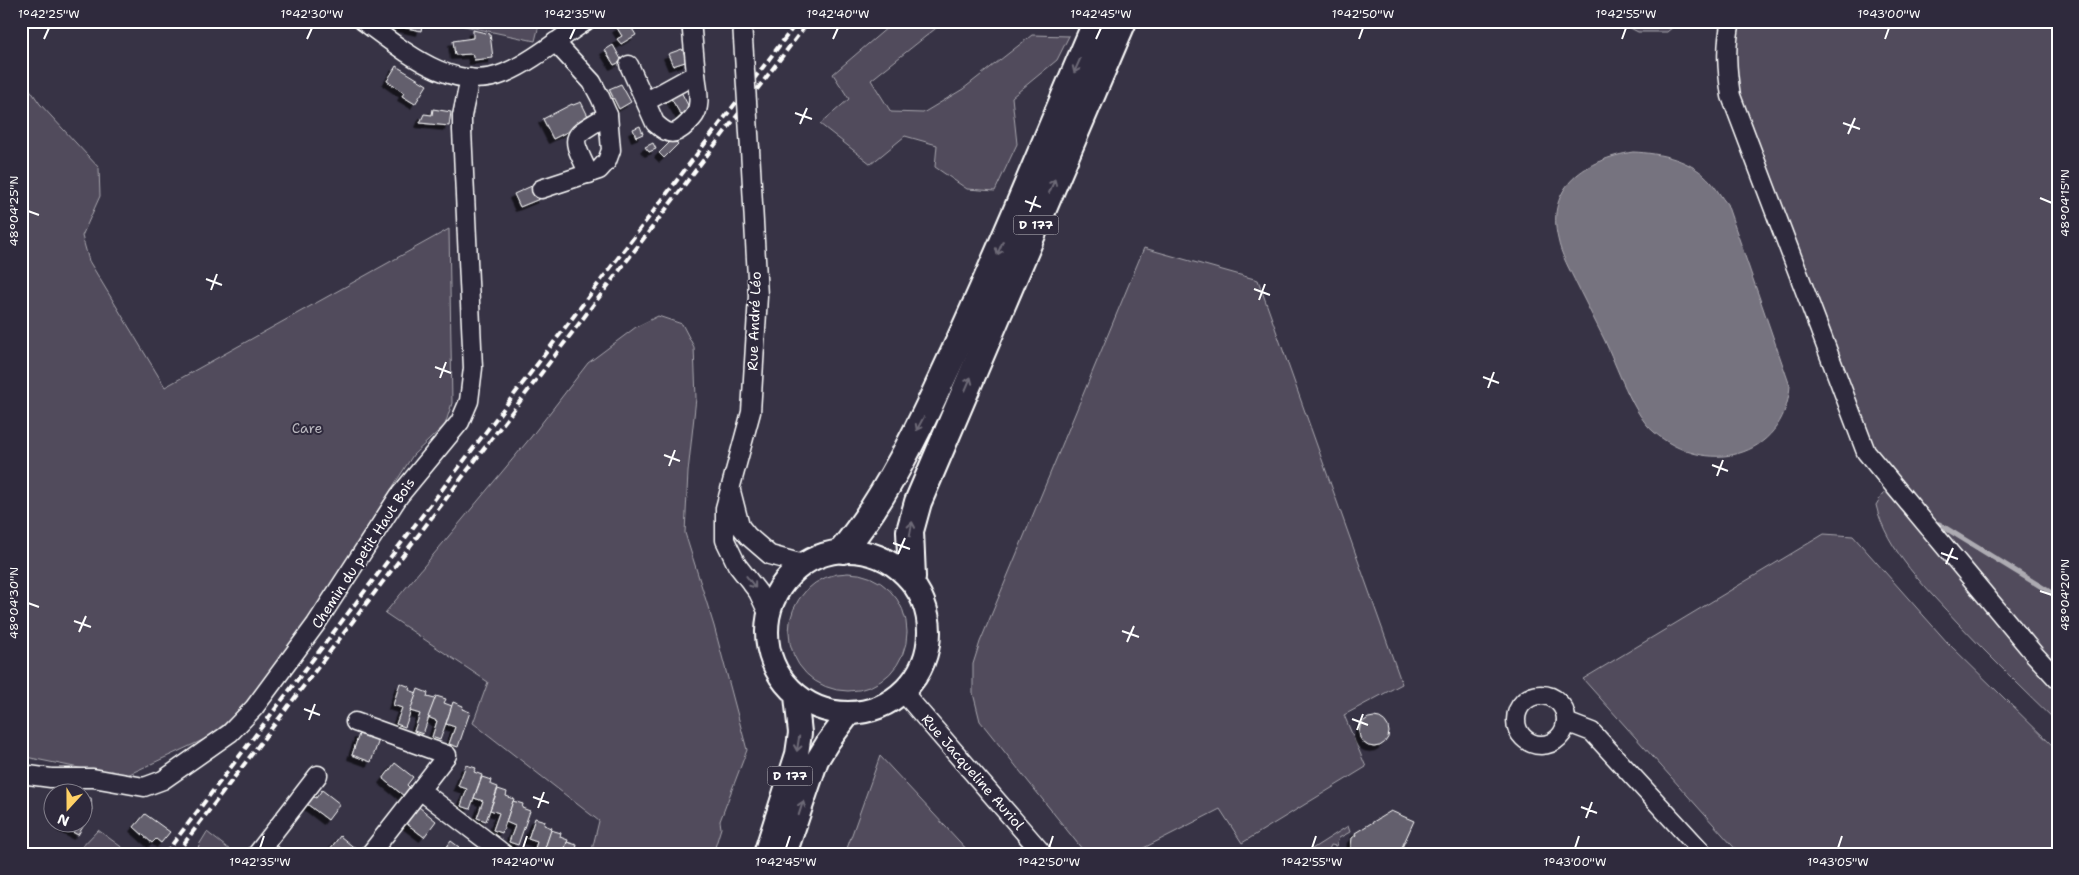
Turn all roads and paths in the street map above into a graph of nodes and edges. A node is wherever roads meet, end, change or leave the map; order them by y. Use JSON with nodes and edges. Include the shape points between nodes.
{"nodes":[{"id":1,"x":363,"y":21,"type":"edge"},
{"id":2,"x":586,"y":21,"type":"edge"},
{"id":3,"x":691,"y":21,"type":"edge"},
{"id":4,"x":742,"y":21,"type":"edge"},
{"id":5,"x":1097,"y":21,"type":"edge"},
{"id":6,"x":1123,"y":21,"type":"edge"},
{"id":7,"x":1731,"y":21,"type":"edge"},
{"id":8,"x":555,"y":42,"type":"junction"},
{"id":9,"x":629,"y":65,"type":"dead end"},
{"id":10,"x":696,"y":74,"type":"junction"},
{"id":11,"x":470,"y":78,"type":"junction"},
{"id":12,"x":647,"y":101,"type":"junction"},
{"id":13,"x":608,"y":115,"type":"junction"},
{"id":14,"x":589,"y":174,"type":"junction"},
{"id":15,"x":541,"y":190,"type":"dead end"},
{"id":16,"x":731,"y":490,"type":"junction"},
{"id":17,"x":843,"y":550,"type":"junction"},
{"id":18,"x":803,"y":564,"type":"junction"},
{"id":19,"x":912,"y":577,"type":"junction"},
{"id":20,"x":769,"y":615,"type":"junction"},
{"id":21,"x":2058,"y":680,"type":"edge"},
{"id":22,"x":902,"y":691,"type":"junction"},
{"id":23,"x":796,"y":696,"type":"junction"},
{"id":24,"x":849,"y":714,"type":"junction"},
{"id":25,"x":355,"y":722,"type":"dead end"},
{"id":26,"x":1566,"y":722,"type":"dead end"},
{"id":27,"x":21,"y":774,"type":"edge"},
{"id":28,"x":318,"y":775,"type":"dead end"},
{"id":29,"x":420,"y":790,"type":"junction"},
{"id":30,"x":257,"y":854,"type":"edge"},
{"id":31,"x":370,"y":854,"type":"edge"},
{"id":32,"x":504,"y":854,"type":"edge"},
{"id":33,"x":765,"y":854,"type":"edge"},
{"id":34,"x":785,"y":854,"type":"edge"},
{"id":35,"x":1043,"y":854,"type":"edge"},
{"id":36,"x":1704,"y":854,"type":"edge"}],
"edges":[{"from":1,"to":11,"type":"street","via":[[414,58],[447,73]]},
{"from":2,"to":8,"type":"street"},
{"from":3,"to":10,"type":"street"},
{"from":4,"to":16,"type":"street","name":"Rue André Léo","bridge":true,"via":[[757,305],[751,412]]},
{"from":5,"to":17,"type":"highway","number":"D 177","one_way":true,"via":[[938,388],[875,505]]},
{"from":19,"to":6,"type":"highway","number":"D 177","one_way":true,"via":[[910,531],[918,502]]},
{"from":7,"to":21,"type":"street","via":[[1726,64],[1731,96],[1866,452]]},
{"from":8,"to":11,"type":"street","via":[[503,74]]},
{"from":8,"to":13,"type":"street","via":[[592,82]]},
{"from":9,"to":12,"type":"street"},
{"from":10,"to":12,"type":"street"},
{"from":10,"to":12,"type":"street","via":[[698,106],[695,116],[678,132],[670,133],[655,123]]},
{"from":11,"to":27,"type":"street","name":"Chemin du petit Haut Bois","via":[[462,130],[473,368],[469,401],[460,422],[411,479],[316,624],[254,708],[230,733],[151,786],[93,778]]},
{"from":13,"to":14,"type":"street","via":[[611,150],[599,170]]},
{"from":13,"to":14,"type":"street","via":[[575,139]]},
{"from":14,"to":15,"type":"street"},
{"from":16,"to":18,"type":"street","name":"Rue André Léo","via":[[740,526],[748,536],[770,555]]},
{"from":16,"to":20,"type":"street","name":"Rue André Léo","one_way":true,"via":[[724,508],[725,540]]},
{"from":17,"to":18,"type":"main road"},
{"from":17,"to":19,"type":"main road","via":[[881,557]]},
{"from":18,"to":20,"type":"main road","via":[[786,579]]},
{"from":19,"to":22,"type":"main road","via":[[930,619],[929,646],[919,670]]},
{"from":20,"to":23,"type":"main road","via":[[765,632],[768,660]]},
{"from":22,"to":24,"type":"main road","via":[[873,710]]},
{"from":22,"to":35,"type":"street","name":"Rue Jacqueline Auriol"},
{"from":23,"to":24,"type":"main road","via":[[814,706]]},
{"from":23,"to":33,"type":"main road","number":"D 177","one_way":true,"via":[[800,733],[797,754]]},
{"from":34,"to":24,"type":"main road","number":"D 177","one_way":true,"via":[[817,760]]},
{"from":25,"to":29,"type":"street","via":[[447,755]]},
{"from":26,"to":36,"type":"street","via":[[1592,732]]},
{"from":28,"to":30,"type":"street"},
{"from":29,"to":31,"type":"street"},
{"from":29,"to":32,"type":"street"}]}
